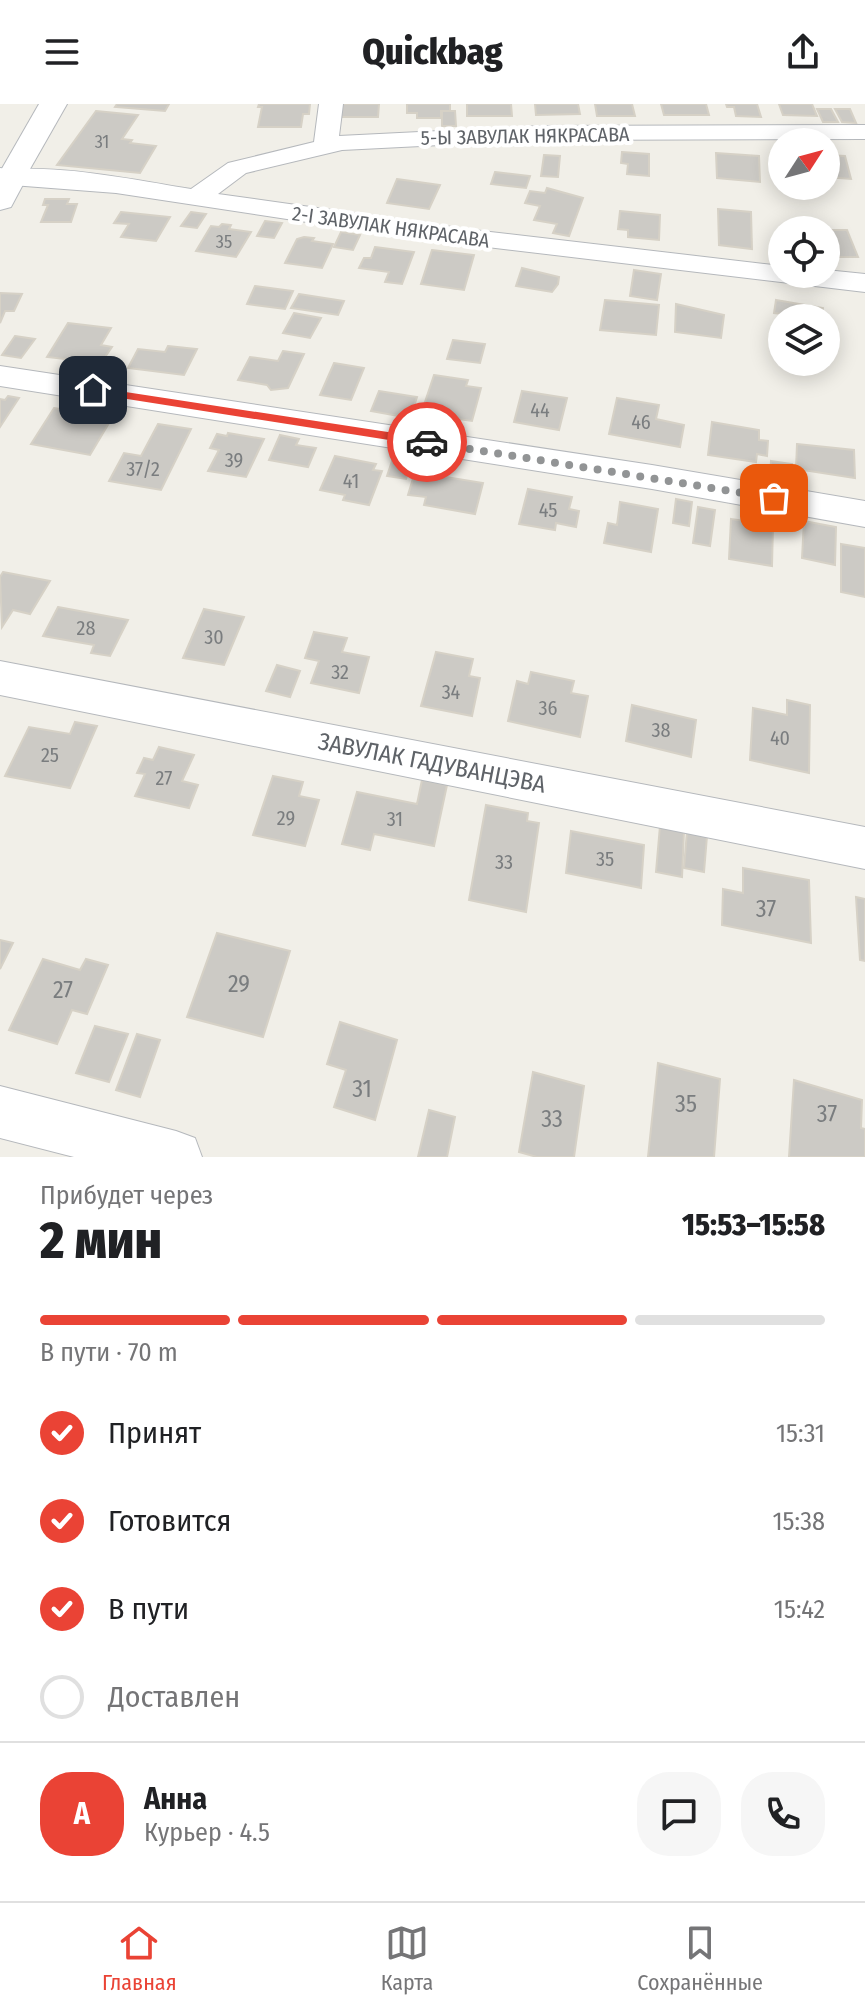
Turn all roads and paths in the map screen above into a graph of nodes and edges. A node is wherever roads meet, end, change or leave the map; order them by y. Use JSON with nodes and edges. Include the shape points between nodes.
{"nodes":[{"id":1,"x":53,"y":104,"type":"edge"},
{"id":2,"x":331,"y":104,"type":"edge"},
{"id":3,"x":865,"y":132,"type":"edge"},
{"id":4,"x":326,"y":145,"type":"junction"},
{"id":5,"x":4,"y":185,"type":"edge"},
{"id":6,"x":197,"y":197,"type":"junction"},
{"id":7,"x":768,"y":272,"type":"edge"},
{"id":8,"x":840,"y":280,"type":"edge"},
{"id":9,"x":865,"y":283,"type":"edge"},
{"id":10,"x":0,"y":376,"type":"edge"},
{"id":11,"x":865,"y":514,"type":"edge"},
{"id":12,"x":0,"y":678,"type":"edge"},
{"id":13,"x":865,"y":848,"type":"edge"},
{"id":14,"x":0,"y":1112,"type":"edge"},
{"id":15,"x":176,"y":1157,"type":"edge"}],
"edges":[{"from":1,"to":5,"type":"street"},
{"from":2,"to":4,"type":"street"},
{"from":3,"to":4,"type":"street","name":"5-Ы ЗАВУЛАК НЯКРАСАВА","via":[[541,133]]},
{"from":4,"to":6,"type":"street","name":"5-Ы ЗАВУЛАК НЯКРАСАВА","via":[[237,168]]},
{"from":5,"to":6,"type":"street","name":"2-І ЗАВУЛАК НЯКРАСАВА","via":[[129,186]]},
{"from":6,"to":7,"type":"street","name":"2-І ЗАВУЛАК НЯКРАСАВА","via":[[528,246]]},
{"from":8,"to":9,"type":"street","name":"2-І ЗАВУЛАК НЯКРАСАВА"},
{"from":10,"to":11,"type":"street"},
{"from":12,"to":13,"type":"street","name":"ЗАВУЛАК ГАДУВАНЦЭВА"},
{"from":14,"to":15,"type":"street"}]}
